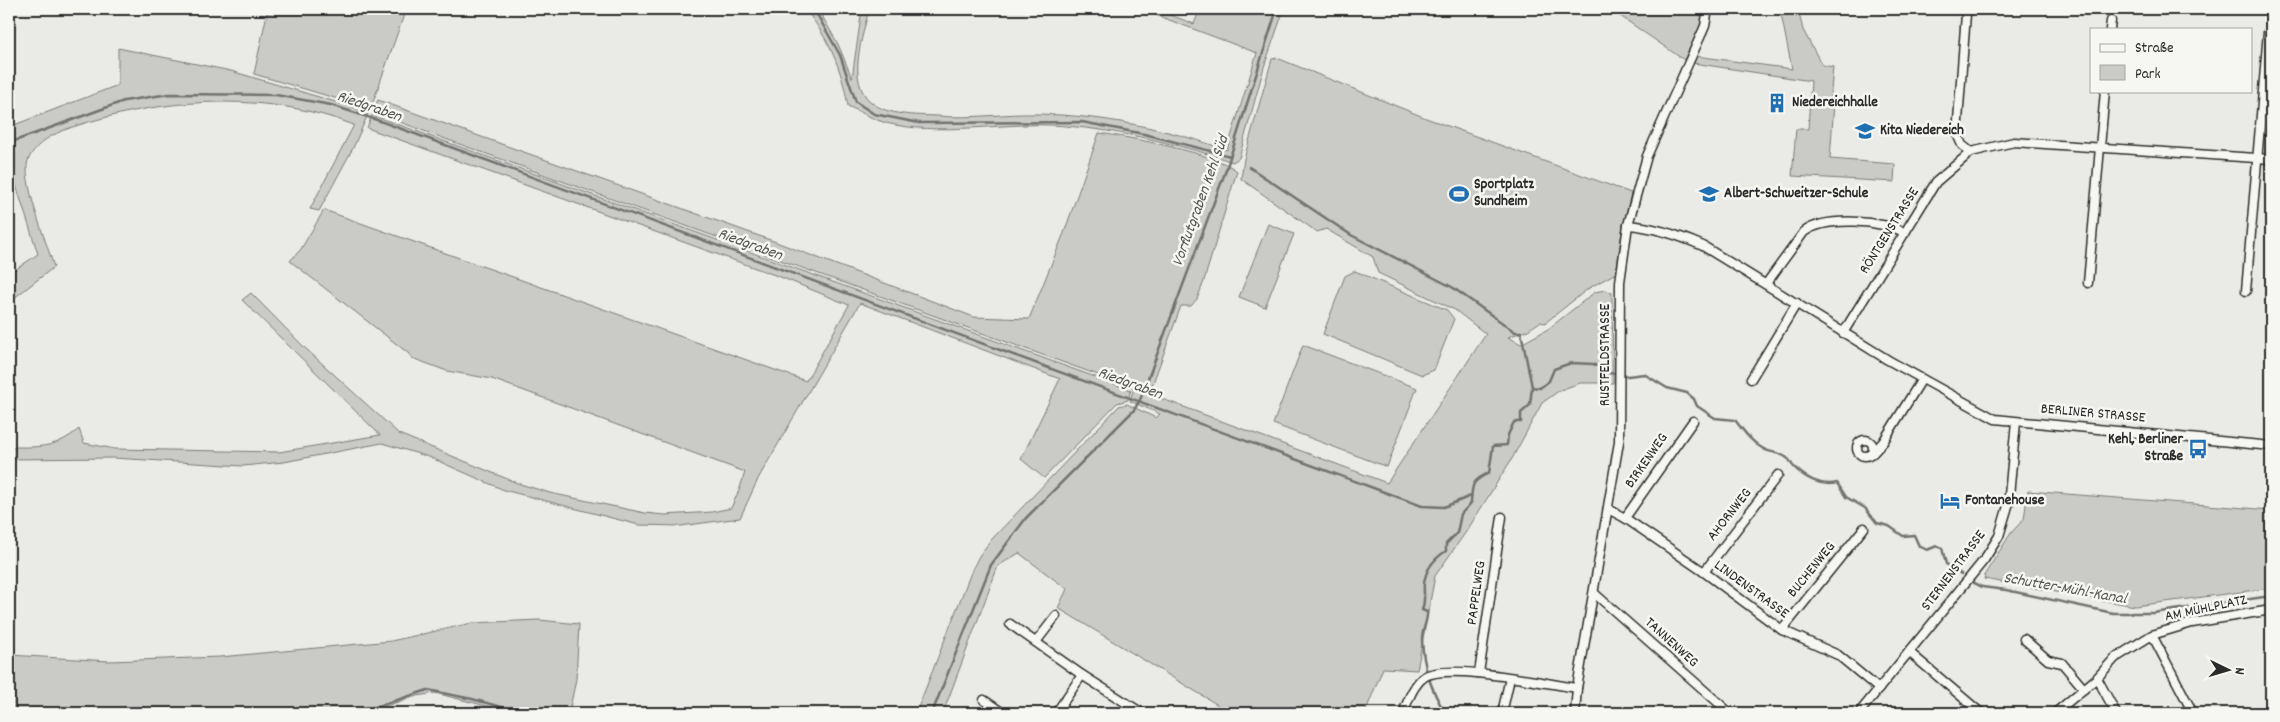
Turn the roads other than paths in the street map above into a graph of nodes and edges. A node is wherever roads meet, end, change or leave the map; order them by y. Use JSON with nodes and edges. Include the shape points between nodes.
{"nodes":[{"id":1,"x":1708,"y":9,"type":"edge"},
{"id":2,"x":1966,"y":14,"type":"dead end"},
{"id":3,"x":2268,"y":32,"type":"dead end"},
{"id":4,"x":2105,"y":92,"type":"edge"},
{"id":5,"x":2101,"y":148,"type":"junction"},
{"id":6,"x":1971,"y":152,"type":"junction"},
{"id":7,"x":2258,"y":158,"type":"junction"},
{"id":8,"x":2271,"y":159,"type":"edge"},
{"id":9,"x":1628,"y":225,"type":"junction"},
{"id":10,"x":1905,"y":233,"type":"junction"},
{"id":11,"x":2088,"y":282,"type":"dead end"},
{"id":12,"x":1766,"y":284,"type":"junction"},
{"id":13,"x":2246,"y":291,"type":"dead end"},
{"id":14,"x":1797,"y":303,"type":"junction"},
{"id":15,"x":1843,"y":333,"type":"junction"},
{"id":16,"x":1750,"y":379,"type":"dead end"},
{"id":17,"x":1922,"y":379,"type":"junction"},
{"id":18,"x":1692,"y":421,"type":"dead end"},
{"id":19,"x":2016,"y":422,"type":"junction"},
{"id":20,"x":2271,"y":446,"type":"edge"},
{"id":21,"x":1873,"y":453,"type":"dead end"},
{"id":22,"x":1778,"y":475,"type":"dead end"},
{"id":23,"x":1608,"y":509,"type":"junction"},
{"id":24,"x":1502,"y":517,"type":"dead end"},
{"id":25,"x":1625,"y":518,"type":"junction"},
{"id":26,"x":1864,"y":528,"type":"dead end"},
{"id":27,"x":1704,"y":572,"type":"junction"},
{"id":28,"x":1594,"y":592,"type":"junction"},
{"id":29,"x":2271,"y":610,"type":"edge"},
{"id":30,"x":1056,"y":616,"type":"dead end"},
{"id":31,"x":1010,"y":624,"type":"dead end"},
{"id":32,"x":1782,"y":630,"type":"junction"},
{"id":33,"x":2152,"y":635,"type":"junction"},
{"id":34,"x":2024,"y":639,"type":"dead end"},
{"id":35,"x":1036,"y":642,"type":"junction"},
{"id":36,"x":1909,"y":652,"type":"junction"},
{"id":37,"x":1479,"y":674,"type":"junction"},
{"id":38,"x":1082,"y":675,"type":"junction"},
{"id":39,"x":1510,"y":678,"type":"junction"},
{"id":40,"x":2097,"y":678,"type":"junction"},
{"id":41,"x":1577,"y":688,"type":"junction"},
{"id":42,"x":1879,"y":689,"type":"junction"},
{"id":43,"x":2084,"y":689,"type":"junction"},
{"id":44,"x":984,"y":700,"type":"dead end"},
{"id":45,"x":1002,"y":713,"type":"edge"},
{"id":46,"x":1056,"y":713,"type":"edge"},
{"id":47,"x":1142,"y":713,"type":"edge"},
{"id":48,"x":1403,"y":713,"type":"edge"},
{"id":49,"x":1502,"y":713,"type":"edge"},
{"id":50,"x":1575,"y":713,"type":"edge"},
{"id":51,"x":1730,"y":713,"type":"edge"},
{"id":52,"x":1858,"y":713,"type":"edge"},
{"id":53,"x":1981,"y":713,"type":"edge"},
{"id":54,"x":2055,"y":713,"type":"edge"},
{"id":55,"x":2116,"y":713,"type":"edge"},
{"id":56,"x":2194,"y":713,"type":"edge"}],
"edges":[{"from":1,"to":9,"type":"street","name":"RUSTFELDSTRASSE","via":[[1705,26],[1647,156]]},
{"from":2,"to":6,"type":"street","via":[[1957,134],[1962,145]]},
{"from":3,"to":7,"type":"street"},
{"from":4,"to":5,"type":"street"},
{"from":5,"to":6,"type":"street","name":"RÖNTGENSTRASSE","via":[[2014,142]]},
{"from":5,"to":7,"type":"street","name":"RÖNTGENSTRASSE"},
{"from":5,"to":11,"type":"street"},
{"from":6,"to":10,"type":"street","name":"RÖNTGENSTRASSE","via":[[1936,182]]},
{"from":7,"to":8,"type":"street","name":"RÖNTGENSTRASSE"},
{"from":7,"to":13,"type":"street"},
{"from":9,"to":12,"type":"street","name":"BERLINER STRASSE","via":[[1674,233],[1703,246]]},
{"from":9,"to":23,"type":"street","name":"RUSTFELDSTRASSE","via":[[1620,282],[1619,442]]},
{"from":10,"to":12,"type":"street","via":[[1894,226],[1834,222],[1812,226]]},
{"from":10,"to":15,"type":"street","name":"RÖNTGENSTRASSE"},
{"from":12,"to":14,"type":"street","name":"BERLINER STRASSE"},
{"from":14,"to":15,"type":"street","name":"BERLINER STRASSE"},
{"from":14,"to":16,"type":"street"},
{"from":15,"to":17,"type":"street","name":"BERLINER STRASSE"},
{"from":17,"to":19,"type":"street","name":"BERLINER STRASSE","via":[[1977,411],[1995,419]]},
{"from":17,"to":21,"type":"street"},
{"from":18,"to":25,"type":"street","name":"BIRKENWEG"},
{"from":19,"to":20,"type":"street","name":"BERLINER STRASSE"},
{"from":19,"to":36,"type":"street","name":"STERNENSTRASSE","via":[[2008,506],[1999,536],[1984,560]]},
{"from":22,"to":27,"type":"street","name":"AHORNWEG"},
{"from":23,"to":25,"type":"street","name":"LINDENSTRASSE"},
{"from":23,"to":28,"type":"street","name":"RUSTFELDSTRASSE"},
{"from":24,"to":37,"type":"street","name":"PAPPELWEG"},
{"from":25,"to":27,"type":"street","name":"LINDENSTRASSE"},
{"from":26,"to":32,"type":"street","name":"BUCHENWEG"},
{"from":27,"to":32,"type":"street","name":"LINDENSTRASSE"},
{"from":28,"to":41,"type":"street","name":"RUSTFELDSTRASSE"},
{"from":28,"to":51,"type":"street","name":"TANNENWEG"},
{"from":29,"to":33,"type":"street","name":"AM MÜHLPLATZ","via":[[2192,622]]},
{"from":30,"to":35,"type":"street"},
{"from":31,"to":35,"type":"street"},
{"from":32,"to":42,"type":"street","name":"LINDENSTRASSE","via":[[1838,655]]},
{"from":33,"to":40,"type":"street","name":"AM MÜHLPLATZ","via":[[2115,658]]},
{"from":33,"to":56,"type":"street"},
{"from":34,"to":43,"type":"street","via":[[2048,660],[2062,664]]},
{"from":35,"to":38,"type":"street"},
{"from":36,"to":42,"type":"street","name":"STERNENSTRASSE"},
{"from":36,"to":53,"type":"street"},
{"from":37,"to":39,"type":"street"},
{"from":37,"to":48,"type":"street","via":[[1434,672],[1423,678],[1412,692]]},
{"from":38,"to":46,"type":"street"},
{"from":38,"to":47,"type":"street"},
{"from":39,"to":41,"type":"street"},
{"from":39,"to":49,"type":"street"},
{"from":40,"to":43,"type":"street","name":"AM MÜHLPLATZ"},
{"from":40,"to":55,"type":"street"},
{"from":41,"to":50,"type":"street","name":"RUSTFELDSTRASSE"},
{"from":42,"to":52,"type":"street","name":"STERNENSTRASSE"},
{"from":43,"to":54,"type":"street","name":"AM MÜHLPLATZ"},
{"from":44,"to":45,"type":"street"}]}
